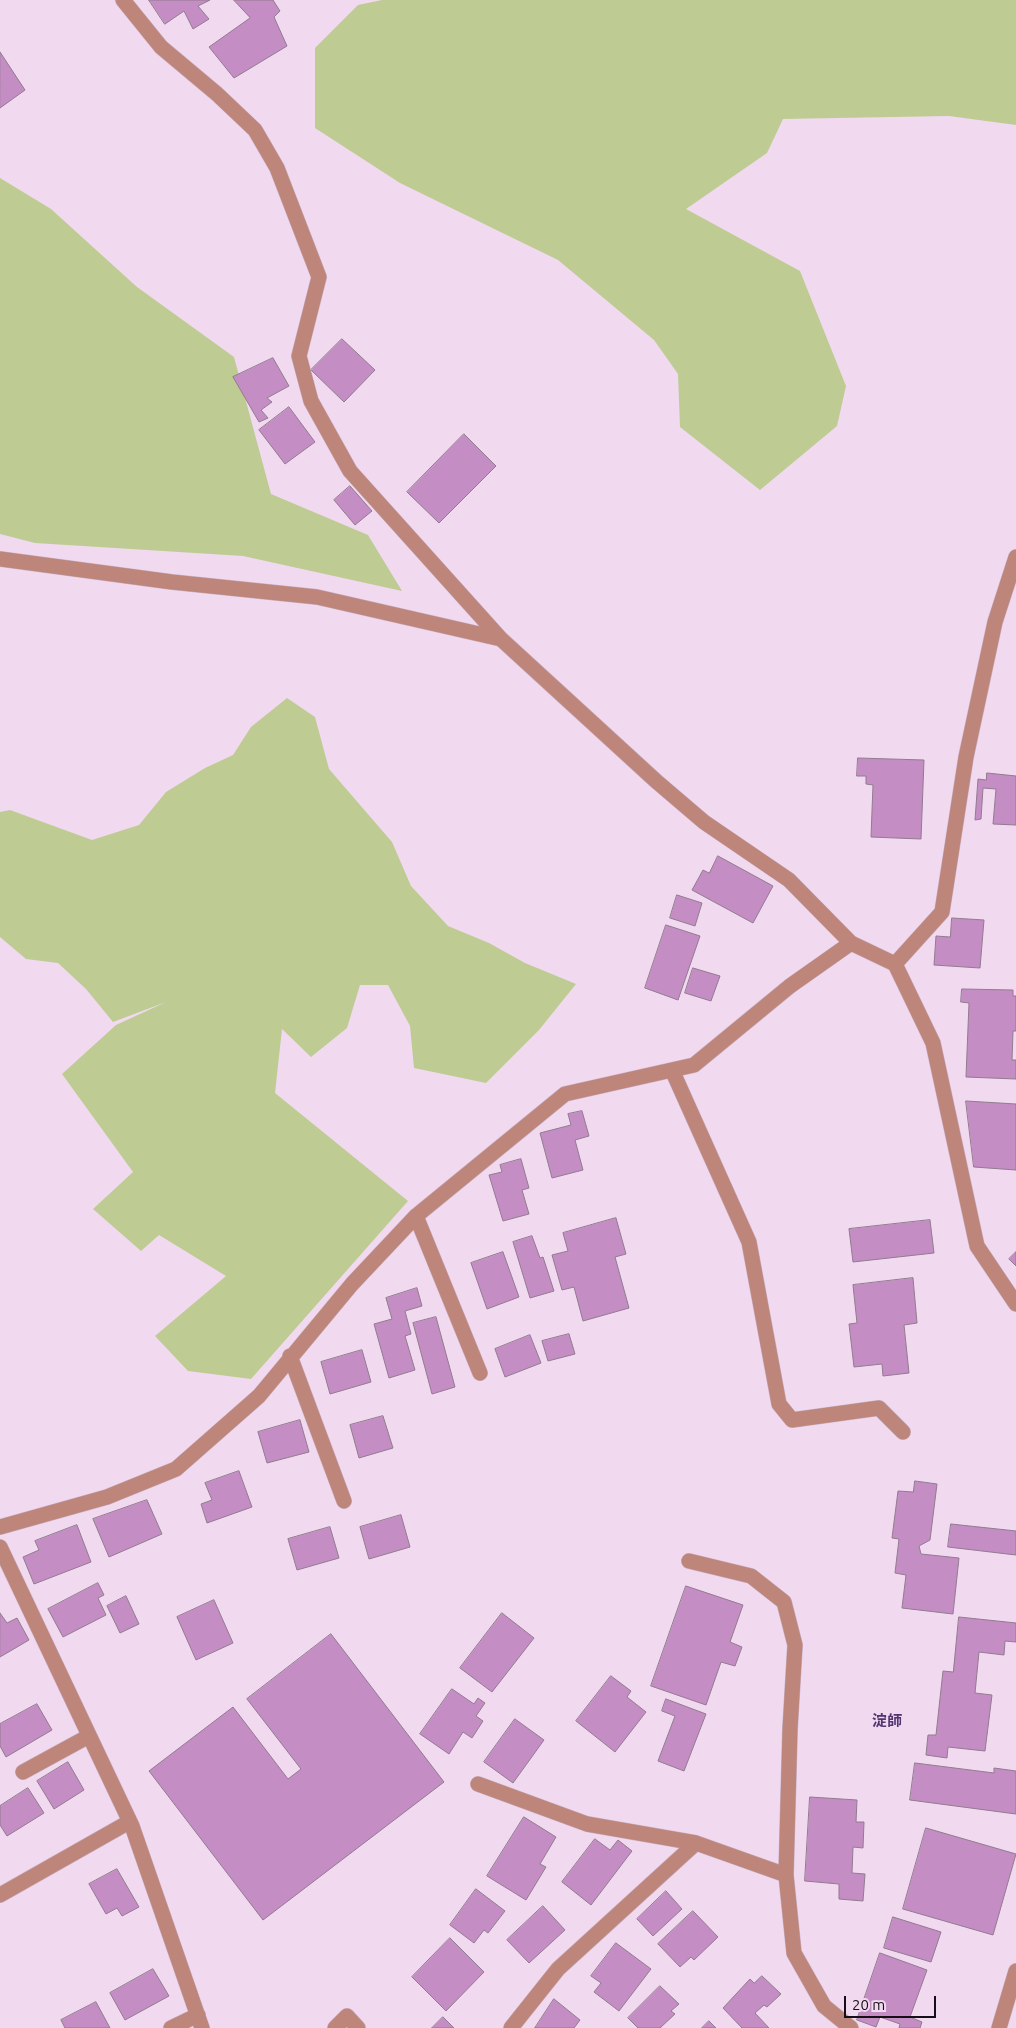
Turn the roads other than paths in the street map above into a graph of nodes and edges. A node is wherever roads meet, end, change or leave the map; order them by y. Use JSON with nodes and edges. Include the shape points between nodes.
{"nodes":[{"id":1,"x":123,"y":0,"type":"edge"},
{"id":2,"x":1016,"y":557,"type":"edge"},
{"id":3,"x":0,"y":559,"type":"edge"},
{"id":4,"x":501,"y":639,"type":"junction"},
{"id":5,"x":851,"y":943,"type":"junction"},
{"id":6,"x":895,"y":964,"type":"junction"},
{"id":7,"x":672,"y":1070,"type":"junction"},
{"id":8,"x":416,"y":1216,"type":"junction"},
{"id":9,"x":1016,"y":1304,"type":"edge"},
{"id":10,"x":290,"y":1356,"type":"junction"},
{"id":11,"x":480,"y":1373,"type":"dead end"},
{"id":12,"x":903,"y":1432,"type":"dead end"},
{"id":13,"x":344,"y":1501,"type":"dead end"},
{"id":14,"x":0,"y":1527,"type":"edge"},
{"id":15,"x":0,"y":1547,"type":"edge"},
{"id":16,"x":689,"y":1561,"type":"dead end"},
{"id":17,"x":89,"y":1736,"type":"junction"},
{"id":18,"x":23,"y":1772,"type":"dead end"},
{"id":19,"x":478,"y":1784,"type":"dead end"},
{"id":20,"x":129,"y":1822,"type":"junction"},
{"id":21,"x":696,"y":1843,"type":"junction"},
{"id":22,"x":786,"y":1875,"type":"junction"},
{"id":23,"x":0,"y":1894,"type":"edge"},
{"id":24,"x":1016,"y":1971,"type":"edge"},
{"id":25,"x":200,"y":2022,"type":"edge"},
{"id":26,"x":171,"y":2028,"type":"edge"},
{"id":27,"x":335,"y":2028,"type":"edge"},
{"id":28,"x":358,"y":2028,"type":"edge"},
{"id":29,"x":511,"y":2028,"type":"edge"},
{"id":30,"x":852,"y":2028,"type":"edge"},
{"id":31,"x":999,"y":2028,"type":"edge"}],
"edges":[{"from":1,"to":4,"type":"street","via":[[161,48],[255,130],[277,168],[319,277],[299,356],[311,401],[350,471]]},
{"from":2,"to":6,"type":"street","via":[[995,622],[966,756],[942,912]]},
{"from":3,"to":4,"type":"street","via":[[317,598]]},
{"from":4,"to":5,"type":"street","via":[[704,822],[789,880]]},
{"from":5,"to":6,"type":"street"},
{"from":5,"to":7,"type":"street","via":[[790,986],[694,1065]]},
{"from":6,"to":9,"type":"street","via":[[933,1043],[977,1246]]},
{"from":7,"to":8,"type":"street","via":[[565,1094]]},
{"from":7,"to":12,"type":"street","via":[[749,1242],[779,1404],[792,1420],[879,1408]]},
{"from":8,"to":10,"type":"street"},
{"from":8,"to":11,"type":"street"},
{"from":10,"to":13,"type":"street"},
{"from":10,"to":14,"type":"street","via":[[259,1396],[176,1469],[107,1496]]},
{"from":15,"to":17,"type":"street"},
{"from":16,"to":22,"type":"street","via":[[751,1576],[784,1602],[795,1645]]},
{"from":17,"to":18,"type":"street"},
{"from":17,"to":20,"type":"street"},
{"from":19,"to":21,"type":"street","via":[[588,1824]]},
{"from":20,"to":23,"type":"street"},
{"from":20,"to":25,"type":"street"},
{"from":21,"to":22,"type":"street"},
{"from":21,"to":29,"type":"street","via":[[558,1969]]},
{"from":22,"to":30,"type":"street","via":[[794,1953],[824,2006]]},
{"from":24,"to":31,"type":"street"},
{"from":25,"to":26,"type":"street"},
{"from":27,"to":28,"type":"street","via":[[347,2016]]}]}
